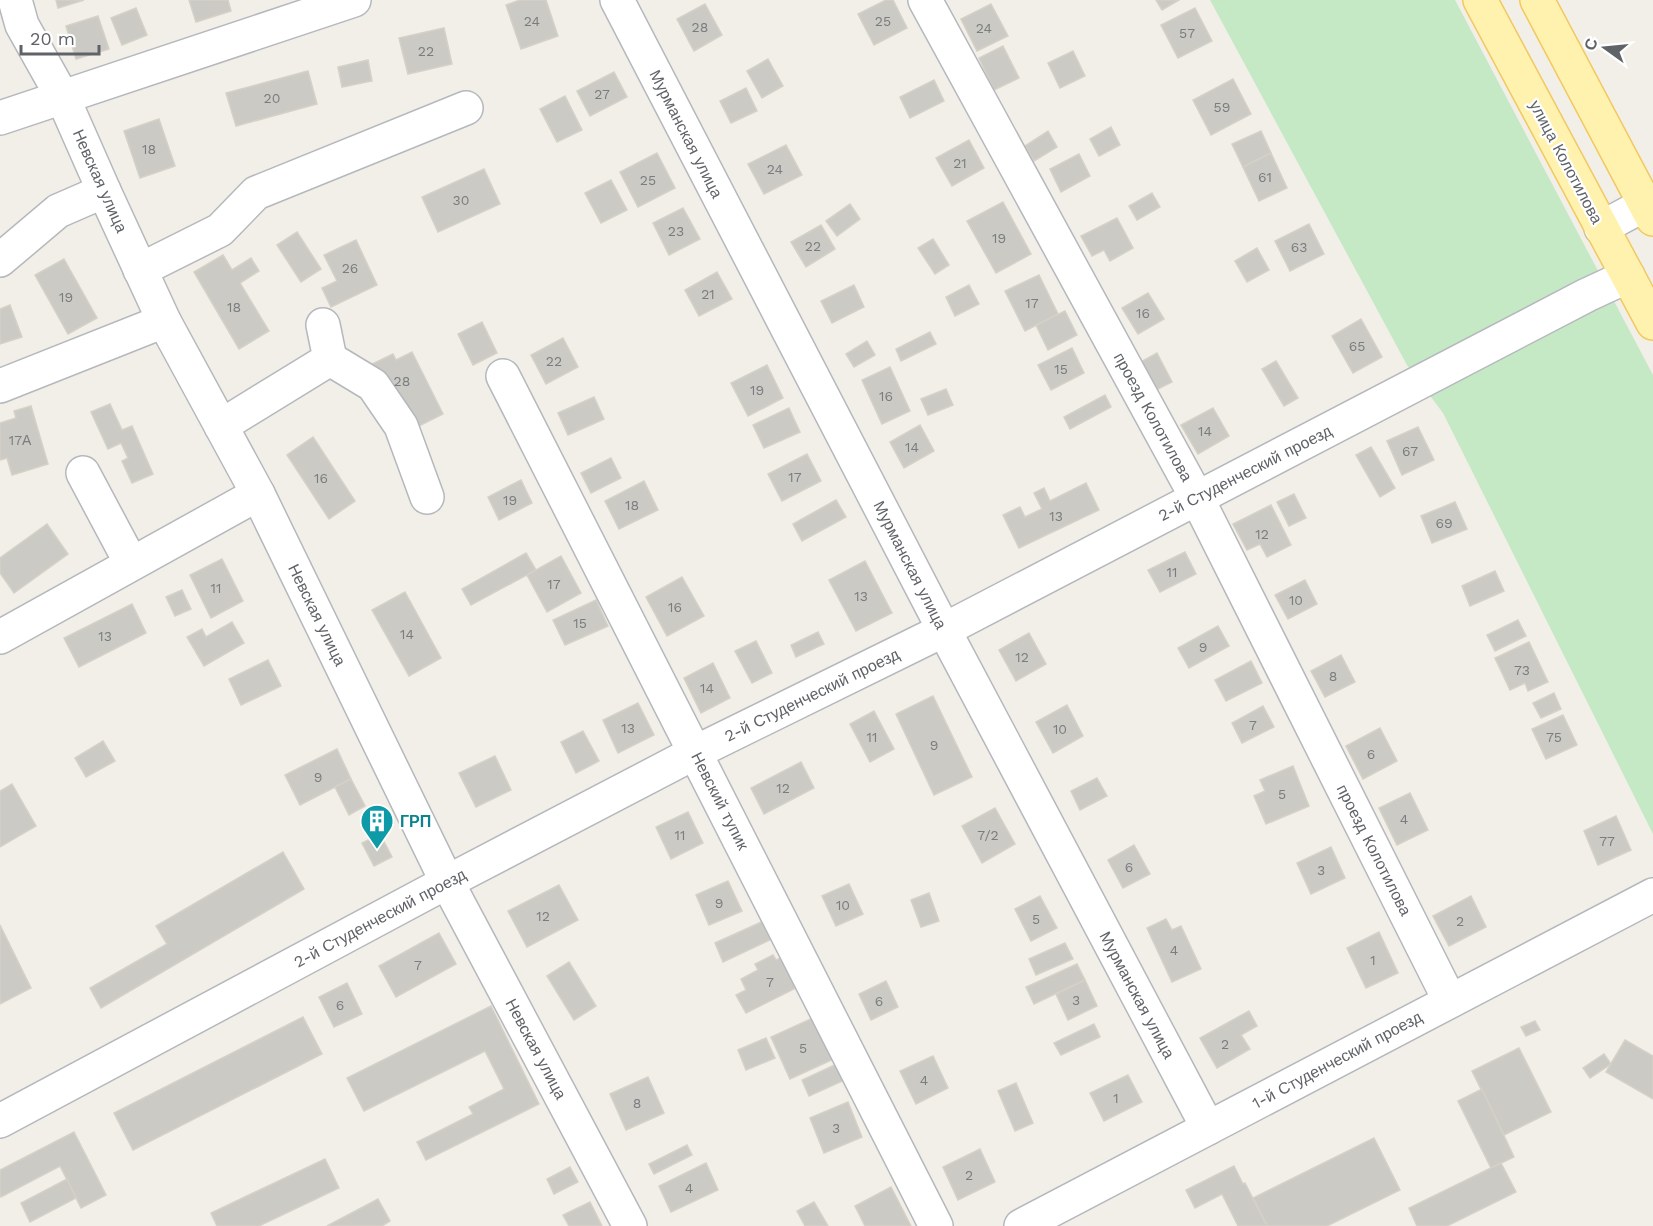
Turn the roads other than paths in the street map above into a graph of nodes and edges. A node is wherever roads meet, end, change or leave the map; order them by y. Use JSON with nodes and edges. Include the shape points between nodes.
{"nodes":[{"id":1,"x":15,"y":0,"type":"edge"},
{"id":2,"x":354,"y":0,"type":"edge"},
{"id":3,"x":617,"y":0,"type":"edge"},
{"id":4,"x":925,"y":0,"type":"edge"},
{"id":5,"x":1480,"y":0,"type":"edge"},
{"id":6,"x":1537,"y":0,"type":"edge"},
{"id":7,"x":63,"y":98,"type":"junction"},
{"id":8,"x":466,"y":108,"type":"dead end"},
{"id":9,"x":0,"y":118,"type":"edge"},
{"id":10,"x":104,"y":191,"type":"junction"},
{"id":11,"x":1650,"y":207,"type":"edge"},
{"id":12,"x":1601,"y":228,"type":"junction"},
{"id":13,"x":0,"y":260,"type":"edge"},
{"id":14,"x":141,"y":270,"type":"junction"},
{"id":15,"x":1628,"y":276,"type":"junction"},
{"id":16,"x":164,"y":321,"type":"junction"},
{"id":17,"x":1653,"y":323,"type":"edge"},
{"id":18,"x":323,"y":325,"type":"dead end"},
{"id":19,"x":330,"y":358,"type":"junction"},
{"id":20,"x":503,"y":376,"type":"dead end"},
{"id":21,"x":0,"y":386,"type":"edge"},
{"id":22,"x":221,"y":426,"type":"junction"},
{"id":23,"x":84,"y":473,"type":"dead end"},
{"id":24,"x":258,"y":494,"type":"junction"},
{"id":25,"x":427,"y":497,"type":"dead end"},
{"id":26,"x":1197,"y":498,"type":"junction"},
{"id":27,"x":131,"y":563,"type":"junction"},
{"id":28,"x":944,"y":630,"type":"junction"},
{"id":29,"x":0,"y":638,"type":"edge"},
{"id":30,"x":696,"y":752,"type":"junction"},
{"id":31,"x":447,"y":882,"type":"junction"},
{"id":32,"x":1653,"y":895,"type":"edge"},
{"id":33,"x":1450,"y":1001,"type":"junction"},
{"id":34,"x":0,"y":1120,"type":"edge"},
{"id":35,"x":1208,"y":1128,"type":"junction"},
{"id":36,"x":630,"y":1226,"type":"edge"},
{"id":37,"x":936,"y":1226,"type":"edge"},
{"id":38,"x":1021,"y":1226,"type":"edge"}],
"edges":[{"from":1,"to":7,"type":"street","name":"Невская улица","via":[[22,26]]},
{"from":2,"to":7,"type":"street"},
{"from":3,"to":28,"type":"street","name":"Мурманская улица"},
{"from":4,"to":26,"type":"street","name":"проезд Колотилова"},
{"from":5,"to":12,"type":"main road","name":"улица Колотилова"},
{"from":6,"to":11,"type":"main road"},
{"from":7,"to":9,"type":"street"},
{"from":7,"to":10,"type":"street","name":"Невская улица"},
{"from":8,"to":14,"type":"street","via":[[256,193],[220,230]]},
{"from":10,"to":13,"type":"street","via":[[58,211]]},
{"from":10,"to":14,"type":"street","name":"Невская улица"},
{"from":11,"to":12,"type":"street"},
{"from":12,"to":15,"type":"main road","name":"улица Колотилова"},
{"from":14,"to":16,"type":"street","name":"Невская улица"},
{"from":15,"to":17,"type":"main road","name":"улица Колотилова"},
{"from":15,"to":26,"type":"street","name":"2-й Студенческий проезд"},
{"from":16,"to":21,"type":"street"},
{"from":16,"to":22,"type":"street","name":"Невская улица"},
{"from":18,"to":19,"type":"street"},
{"from":19,"to":22,"type":"street"},
{"from":19,"to":25,"type":"street","via":[[374,385],[401,426]]},
{"from":20,"to":30,"type":"street","name":"Невский тупик"},
{"from":22,"to":24,"type":"street","name":"Невская улица"},
{"from":23,"to":27,"type":"street"},
{"from":24,"to":27,"type":"street"},
{"from":24,"to":31,"type":"street","name":"Невская улица"},
{"from":26,"to":28,"type":"street","name":"2-й Студенческий проезд"},
{"from":26,"to":33,"type":"street","name":"проезд Колотилова"},
{"from":27,"to":29,"type":"street"},
{"from":28,"to":30,"type":"street","name":"2-й Студенческий проезд"},
{"from":28,"to":35,"type":"street","name":"Мурманская улица"},
{"from":30,"to":31,"type":"street","name":"2-й Студенческий проезд"},
{"from":30,"to":37,"type":"street","name":"Невский тупик"},
{"from":31,"to":34,"type":"street","name":"2-й Студенческий проезд"},
{"from":31,"to":36,"type":"street","name":"Невская улица"},
{"from":32,"to":33,"type":"street","name":"1-й Студенческий проезд"},
{"from":33,"to":35,"type":"street","name":"1-й Студенческий проезд"},
{"from":35,"to":38,"type":"street","name":"1-й Студенческий проезд"}]}
